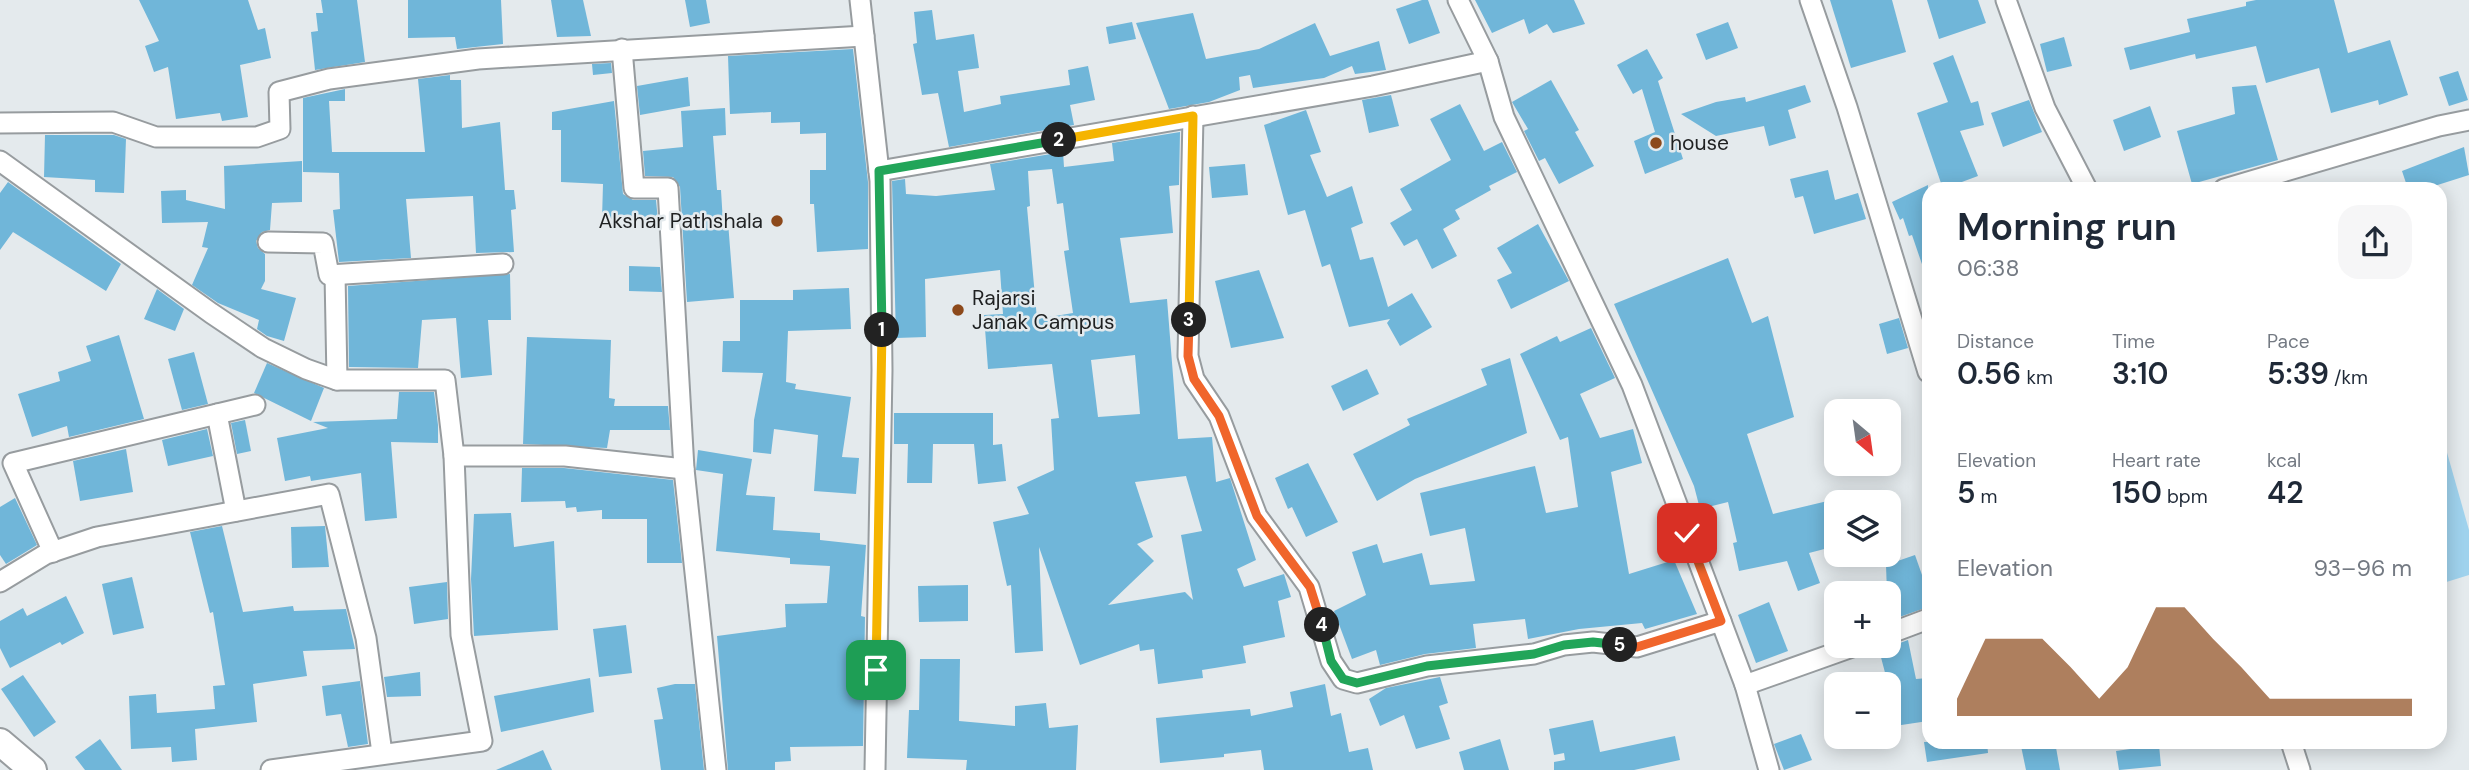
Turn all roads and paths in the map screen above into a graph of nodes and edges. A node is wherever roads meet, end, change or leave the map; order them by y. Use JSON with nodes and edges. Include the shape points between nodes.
{"nodes":[{"id":1,"x":860,"y":0,"type":"edge"},
{"id":2,"x":1458,"y":0,"type":"edge"},
{"id":3,"x":1810,"y":0,"type":"edge"},
{"id":4,"x":2006,"y":0,"type":"edge"},
{"id":5,"x":864,"y":36,"type":"junction"},
{"id":6,"x":622,"y":49,"type":"junction"},
{"id":7,"x":1488,"y":61,"type":"junction"},
{"id":8,"x":1193,"y":116,"type":"junction"},
{"id":9,"x":2469,"y":120,"type":"edge"},
{"id":10,"x":0,"y":123,"type":"edge"},
{"id":11,"x":0,"y":161,"type":"edge"},
{"id":12,"x":879,"y":171,"type":"junction"},
{"id":13,"x":2083,"y":182,"type":"edge"},
{"id":14,"x":2248,"y":182,"type":"edge"},
{"id":15,"x":268,"y":242,"type":"dead end"},
{"id":16,"x":503,"y":264,"type":"dead end"},
{"id":17,"x":335,"y":274,"type":"junction"},
{"id":18,"x":1922,"y":353,"type":"edge"},
{"id":19,"x":337,"y":380,"type":"junction"},
{"id":20,"x":255,"y":405,"type":"dead end"},
{"id":21,"x":217,"y":414,"type":"junction"},
{"id":22,"x":454,"y":456,"type":"junction"},
{"id":23,"x":684,"y":469,"type":"junction"},
{"id":24,"x":236,"y":511,"type":"junction"},
{"id":25,"x":53,"y":552,"type":"junction"},
{"id":26,"x":0,"y":582,"type":"edge"},
{"id":27,"x":1721,"y":621,"type":"junction"},
{"id":28,"x":1922,"y":621,"type":"edge"},
{"id":29,"x":1901,"y":629,"type":"edge"},
{"id":30,"x":1824,"y":657,"type":"edge"},
{"id":31,"x":1745,"y":685,"type":"junction"},
{"id":32,"x":0,"y":741,"type":"edge"},
{"id":33,"x":2293,"y":749,"type":"edge"},
{"id":34,"x":382,"y":753,"type":"junction"},
{"id":35,"x":33,"y":770,"type":"edge"},
{"id":36,"x":271,"y":770,"type":"edge"},
{"id":37,"x":716,"y":770,"type":"edge"},
{"id":38,"x":874,"y":770,"type":"edge"},
{"id":39,"x":1769,"y":770,"type":"edge"},
{"id":40,"x":2300,"y":770,"type":"edge"}],
"edges":[{"from":1,"to":5,"type":"street"},
{"from":2,"to":7,"type":"street"},
{"from":3,"to":18,"type":"street"},
{"from":4,"to":13,"type":"street","via":[[2045,108]]},
{"from":5,"to":6,"type":"street"},
{"from":5,"to":12,"type":"street"},
{"from":6,"to":10,"type":"street","via":[[478,59],[329,79],[279,92],[280,129],[257,137],[156,137],[113,122]]},
{"from":6,"to":23,"type":"street","via":[[634,188],[668,188]]},
{"from":7,"to":8,"type":"street"},
{"from":7,"to":27,"type":"street","via":[[1504,117],[1632,386]]},
{"from":8,"to":12,"type":"street"},
{"from":8,"to":27,"type":"street","via":[[1188,356],[1194,379],[1219,416],[1257,516],[1310,587],[1331,661],[1343,679],[1357,683],[1427,666],[1534,654],[1564,645],[1593,642],[1637,647]]},
{"from":9,"to":14,"type":"street"},
{"from":11,"to":19,"type":"street","via":[[263,348]]},
{"from":12,"to":38,"type":"street","via":[[882,370]]},
{"from":15,"to":17,"type":"street","via":[[323,243],[329,275]]},
{"from":16,"to":17,"type":"street"},
{"from":17,"to":19,"type":"street"},
{"from":19,"to":22,"type":"street","via":[[445,380]]},
{"from":20,"to":21,"type":"street"},
{"from":21,"to":24,"type":"street"},
{"from":21,"to":25,"type":"street","via":[[13,463]]},
{"from":22,"to":23,"type":"street","via":[[565,456]]},
{"from":22,"to":34,"type":"street","via":[[461,635],[482,741]]},
{"from":23,"to":37,"type":"street"},
{"from":24,"to":25,"type":"street","via":[[97,537]]},
{"from":24,"to":34,"type":"street","via":[[329,494],[366,638]]},
{"from":25,"to":26,"type":"street"},
{"from":27,"to":31,"type":"street"},
{"from":28,"to":29,"type":"street"},
{"from":30,"to":31,"type":"street"},
{"from":31,"to":39,"type":"street"},
{"from":32,"to":35,"type":"main road"},
{"from":33,"to":40,"type":"street"},
{"from":34,"to":36,"type":"street"}]}
